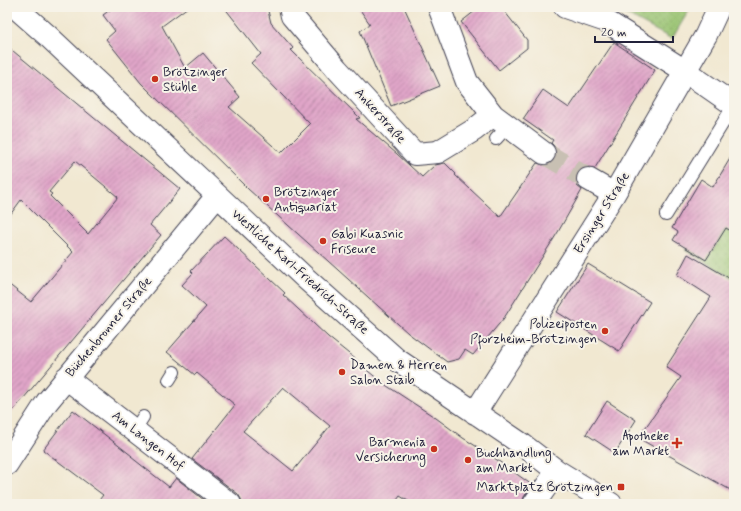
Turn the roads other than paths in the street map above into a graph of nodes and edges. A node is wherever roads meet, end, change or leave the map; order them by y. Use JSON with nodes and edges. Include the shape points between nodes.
{"nodes":[{"id":1,"x":15,"y":7,"type":"edge"},
{"id":2,"x":290,"y":7,"type":"edge"},
{"id":3,"x":565,"y":7,"type":"edge"},
{"id":4,"x":720,"y":7,"type":"edge"},
{"id":5,"x":436,"y":9,"type":"edge"},
{"id":6,"x":685,"y":71,"type":"junction"},
{"id":7,"x":734,"y":105,"type":"edge"},
{"id":8,"x":499,"y":127,"type":"junction"},
{"id":9,"x":544,"y":153,"type":"tunnel mouth"},
{"id":10,"x":588,"y":179,"type":"tunnel mouth"},
{"id":11,"x":614,"y":194,"type":"junction"},
{"id":12,"x":217,"y":196,"type":"junction"},
{"id":13,"x":666,"y":215,"type":"dead end"},
{"id":14,"x":66,"y":378,"type":"junction"},
{"id":15,"x":475,"y":413,"type":"junction"},
{"id":16,"x":7,"y":464,"type":"edge"},
{"id":17,"x":557,"y":471,"type":"junction"},
{"id":18,"x":230,"y":504,"type":"edge"},
{"id":19,"x":534,"y":504,"type":"edge"},
{"id":20,"x":611,"y":504,"type":"edge"}],
"edges":[{"from":1,"to":12,"type":"street","name":"Westliche Karl-Friedrich-Straße"},
{"from":2,"to":8,"type":"street","name":"Ankerstraße","via":[[292,16],[322,52],[415,154],[438,152],[474,130]]},
{"from":3,"to":6,"type":"street","via":[[606,21]]},
{"from":4,"to":6,"type":"street","name":"Ersinger Straße"},
{"from":5,"to":8,"type":"street","via":[[467,82]]},
{"from":6,"to":7,"type":"street"},
{"from":6,"to":11,"type":"street","name":"Ersinger Straße"},
{"from":7,"to":13,"type":"lane"},
{"from":8,"to":9,"type":"street"},
{"from":10,"to":11,"type":"street"},
{"from":11,"to":15,"type":"street","name":"Ersinger Straße"},
{"from":12,"to":14,"type":"street","name":"Büchenbronner Straße"},
{"from":12,"to":15,"type":"street","name":"Westliche Karl-Friedrich-Straße","via":[[396,359]]},
{"from":14,"to":16,"type":"street","name":"Büchenbronner Straße","via":[[47,402]]},
{"from":14,"to":18,"type":"street","name":"Am Langen Hof","via":[[138,424]]},
{"from":15,"to":17,"type":"street","name":"Westliche Karl-Friedrich-Straße"},
{"from":17,"to":19,"type":"street"},
{"from":17,"to":20,"type":"street","name":"Westliche Karl-Friedrich-Straße"}]}
